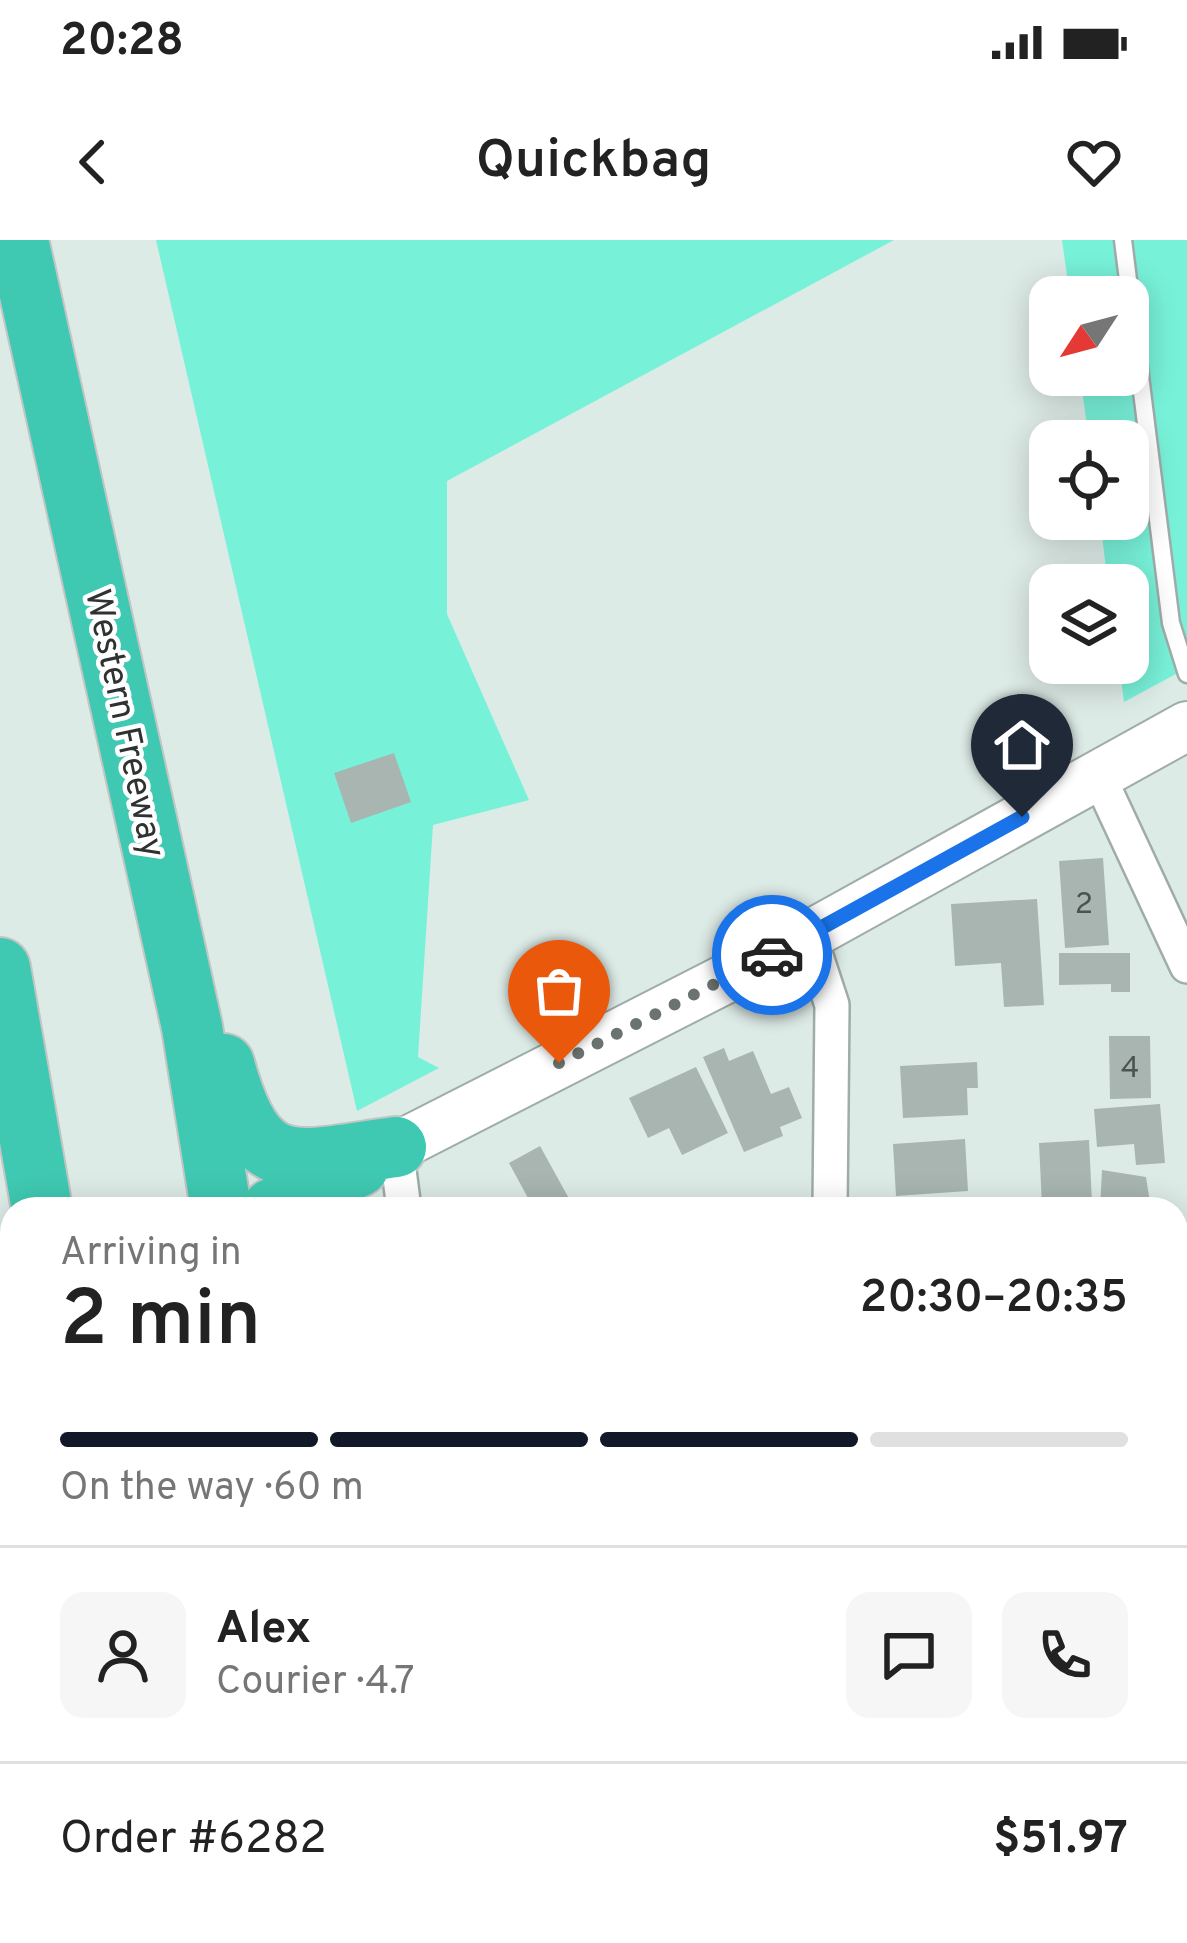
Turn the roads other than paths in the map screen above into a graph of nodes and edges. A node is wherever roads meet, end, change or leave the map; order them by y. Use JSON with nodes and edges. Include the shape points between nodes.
{"nodes":[{"id":1,"x":18,"y":240,"type":"edge"},
{"id":2,"x":1123,"y":240,"type":"edge"},
{"id":3,"x":77,"y":501,"type":"junction"},
{"id":4,"x":1187,"y":674,"type":"edge"},
{"id":5,"x":1187,"y":726,"type":"edge"},
{"id":6,"x":1098,"y":775,"type":"junction"},
{"id":7,"x":808,"y":935,"type":"junction"},
{"id":8,"x":1187,"y":966,"type":"edge"},
{"id":9,"x":0,"y":968,"type":"edge"},
{"id":10,"x":396,"y":1147,"type":"junction"},
{"id":11,"x":40,"y":1197,"type":"edge"},
{"id":12,"x":219,"y":1197,"type":"edge"},
{"id":13,"x":296,"y":1197,"type":"edge"},
{"id":14,"x":402,"y":1197,"type":"edge"},
{"id":15,"x":830,"y":1197,"type":"edge"}],
"edges":[{"from":1,"to":3,"type":"highway","name":"Western Freeway"},
{"from":2,"to":4,"type":"lane","via":[[1171,623]]},
{"from":3,"to":10,"type":"highway","via":[[239,1112],[261,1146],[291,1159]]},
{"from":3,"to":12,"type":"highway","name":"Western Freeway","via":[[188,1006]]},
{"from":5,"to":6,"type":"street"},
{"from":6,"to":7,"type":"street"},
{"from":6,"to":8,"type":"street"},
{"from":7,"to":10,"type":"street"},
{"from":7,"to":15,"type":"street","via":[[832,1004]]},
{"from":9,"to":11,"type":"highway"},
{"from":10,"to":13,"type":"highway"},
{"from":10,"to":14,"type":"street"}]}
